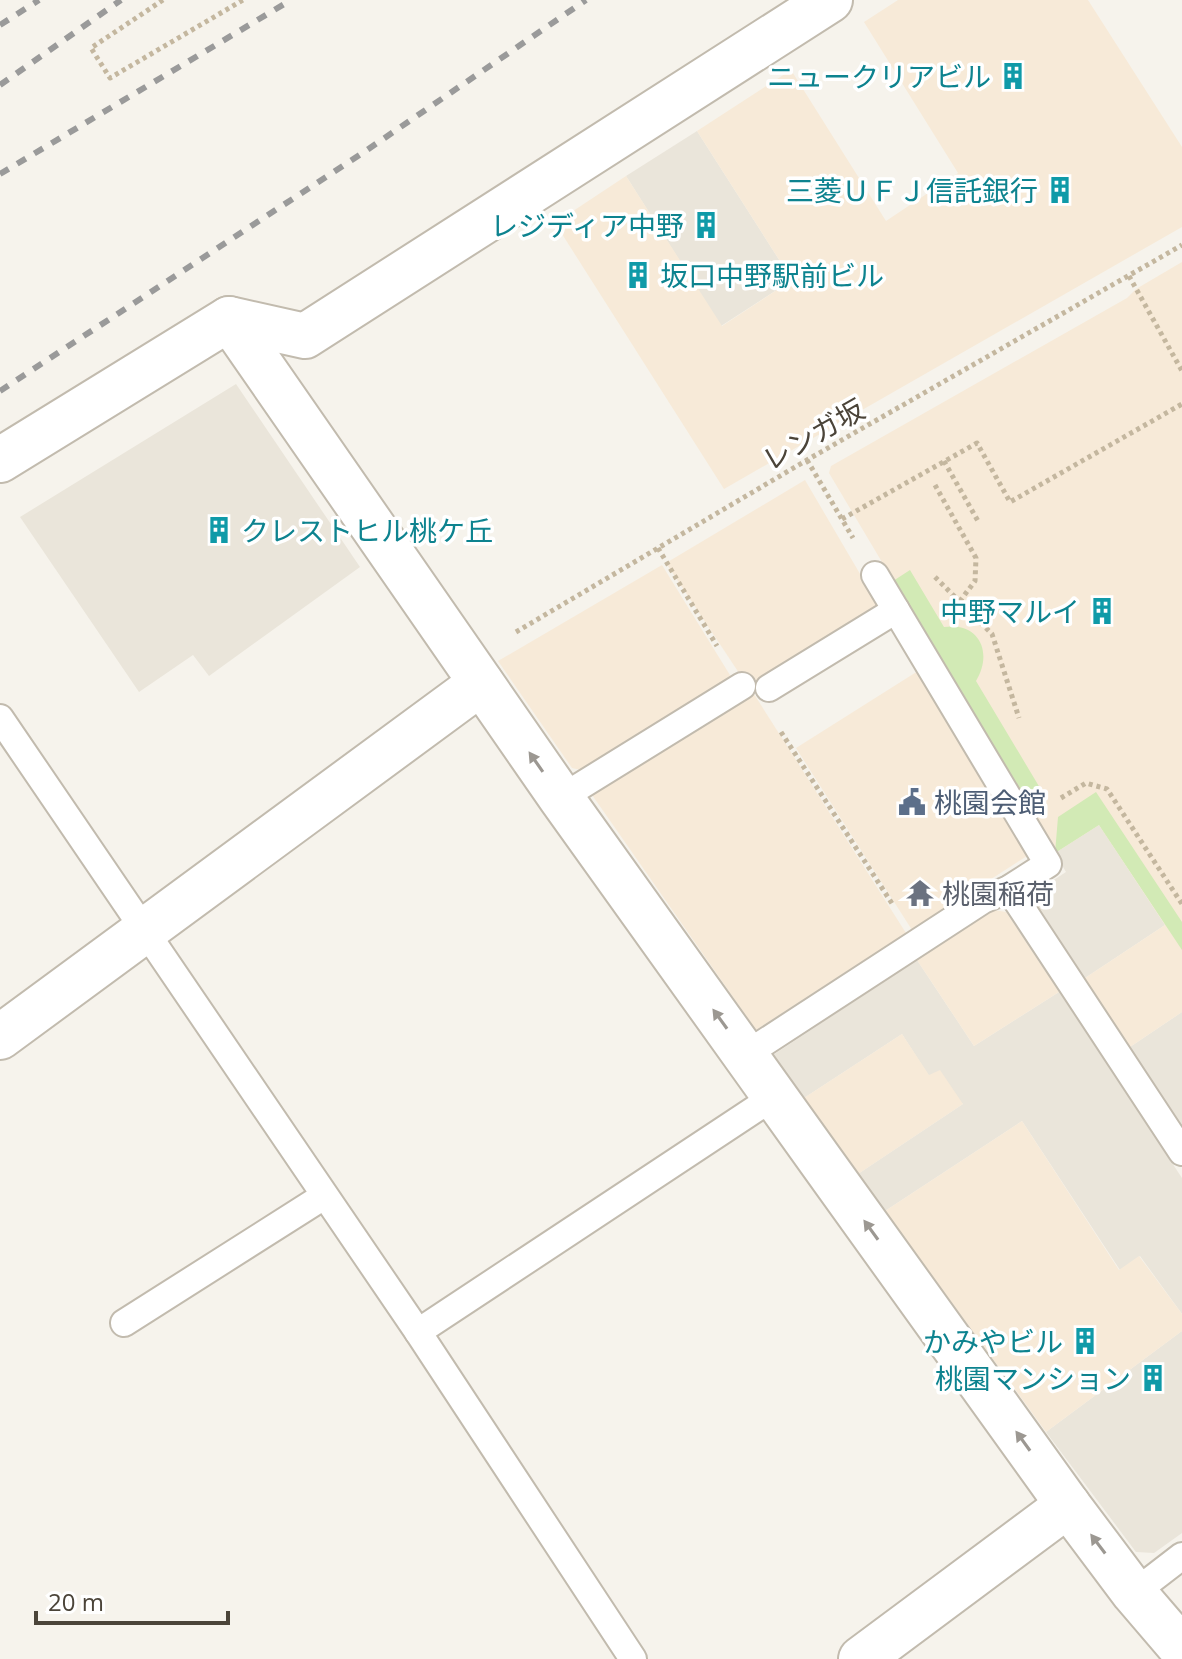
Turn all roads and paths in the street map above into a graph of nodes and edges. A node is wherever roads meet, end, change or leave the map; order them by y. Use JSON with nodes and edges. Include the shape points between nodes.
{"nodes":[{"id":1,"x":163,"y":0,"type":"edge"},
{"id":2,"x":243,"y":0,"type":"edge"},
{"id":3,"x":830,"y":0,"type":"edge"},
{"id":4,"x":1182,"y":245,"type":"edge"},
{"id":5,"x":1129,"y":276,"type":"junction"},
{"id":6,"x":229,"y":319,"type":"junction"},
{"id":7,"x":1182,"y":371,"type":"edge"},
{"id":8,"x":1182,"y":404,"type":"edge"},
{"id":9,"x":0,"y":460,"type":"edge"},
{"id":10,"x":807,"y":460,"type":"junction"},
{"id":11,"x":944,"y":461,"type":"junction"},
{"id":12,"x":935,"y":485,"type":"dead end"},
{"id":13,"x":842,"y":519,"type":"junction"},
{"id":14,"x":978,"y":521,"type":"dead end"},
{"id":15,"x":658,"y":548,"type":"junction"},
{"id":16,"x":875,"y":575,"type":"joint"},
{"id":17,"x":960,"y":601,"type":"dead end"},
{"id":18,"x":896,"y":610,"type":"junction"},
{"id":19,"x":473,"y":672,"type":"junction"},
{"id":20,"x":742,"y":686,"type":"junction"},
{"id":21,"x":769,"y":688,"type":"dead end"},
{"id":22,"x":0,"y":718,"type":"edge"},
{"id":23,"x":561,"y":798,"type":"junction"},
{"id":24,"x":1023,"y":822,"type":"junction"},
{"id":25,"x":1009,"y":889,"type":"junction"},
{"id":26,"x":1182,"y":904,"type":"edge"},
{"id":27,"x":145,"y":932,"type":"junction"},
{"id":28,"x":917,"y":943,"type":"junction"},
{"id":29,"x":0,"y":1037,"type":"edge"},
{"id":30,"x":745,"y":1055,"type":"junction"},
{"id":31,"x":775,"y":1096,"type":"junction"},
{"id":32,"x":1182,"y":1152,"type":"edge"},
{"id":33,"x":324,"y":1196,"type":"junction"},
{"id":34,"x":124,"y":1323,"type":"dead end"},
{"id":35,"x":418,"y":1332,"type":"junction"},
{"id":36,"x":1068,"y":1505,"type":"junction"},
{"id":37,"x":1182,"y":1556,"type":"edge"},
{"id":38,"x":1134,"y":1593,"type":"junction"},
{"id":39,"x":1182,"y":1649,"type":"edge"},
{"id":40,"x":633,"y":1659,"type":"edge"},
{"id":41,"x":861,"y":1659,"type":"edge"}],
"edges":[{"from":1,"to":2,"type":"path","via":[[91,48],[110,78]]},
{"from":3,"to":6,"type":"street","via":[[305,336]]},
{"from":4,"to":5,"type":"path","name":"レンガ坂"},
{"from":5,"to":7,"type":"path"},
{"from":5,"to":10,"type":"path","name":"レンガ坂"},
{"from":6,"to":9,"type":"street"},
{"from":6,"to":19,"type":"street"},
{"from":8,"to":11,"type":"path","via":[[1010,502],[977,443]]},
{"from":10,"to":13,"type":"path"},
{"from":10,"to":15,"type":"path","name":"レンガ坂"},
{"from":11,"to":13,"type":"path"},
{"from":11,"to":14,"type":"path"},
{"from":12,"to":17,"type":"path","via":[[976,558],[975,581]]},
{"from":13,"to":16,"type":"path"},
{"from":15,"to":19,"type":"path","name":"レンガ坂"},
{"from":15,"to":20,"type":"path"},
{"from":16,"to":18,"type":"lane"},
{"from":18,"to":21,"type":"lane"},
{"from":18,"to":24,"type":"lane"},
{"from":23,"to":19,"type":"street","one_way":true},
{"from":19,"to":27,"type":"street"},
{"from":20,"to":23,"type":"lane"},
{"from":20,"to":28,"type":"path","via":[[757,692]]},
{"from":22,"to":27,"type":"lane"},
{"from":30,"to":23,"type":"street","one_way":true},
{"from":24,"to":25,"type":"lane","via":[[1048,864]]},
{"from":24,"to":26,"type":"path","via":[[1086,783],[1107,789]]},
{"from":25,"to":28,"type":"lane"},
{"from":25,"to":32,"type":"lane"},
{"from":27,"to":29,"type":"street"},
{"from":27,"to":33,"type":"lane"},
{"from":28,"to":30,"type":"lane"},
{"from":30,"to":31,"type":"street"},
{"from":31,"to":35,"type":"lane"},
{"from":36,"to":31,"type":"street","one_way":true},
{"from":33,"to":34,"type":"lane"},
{"from":33,"to":35,"type":"lane"},
{"from":35,"to":40,"type":"lane"},
{"from":38,"to":36,"type":"street","one_way":true},
{"from":36,"to":41,"type":"street"},
{"from":37,"to":38,"type":"lane"},
{"from":38,"to":39,"type":"street"}]}
